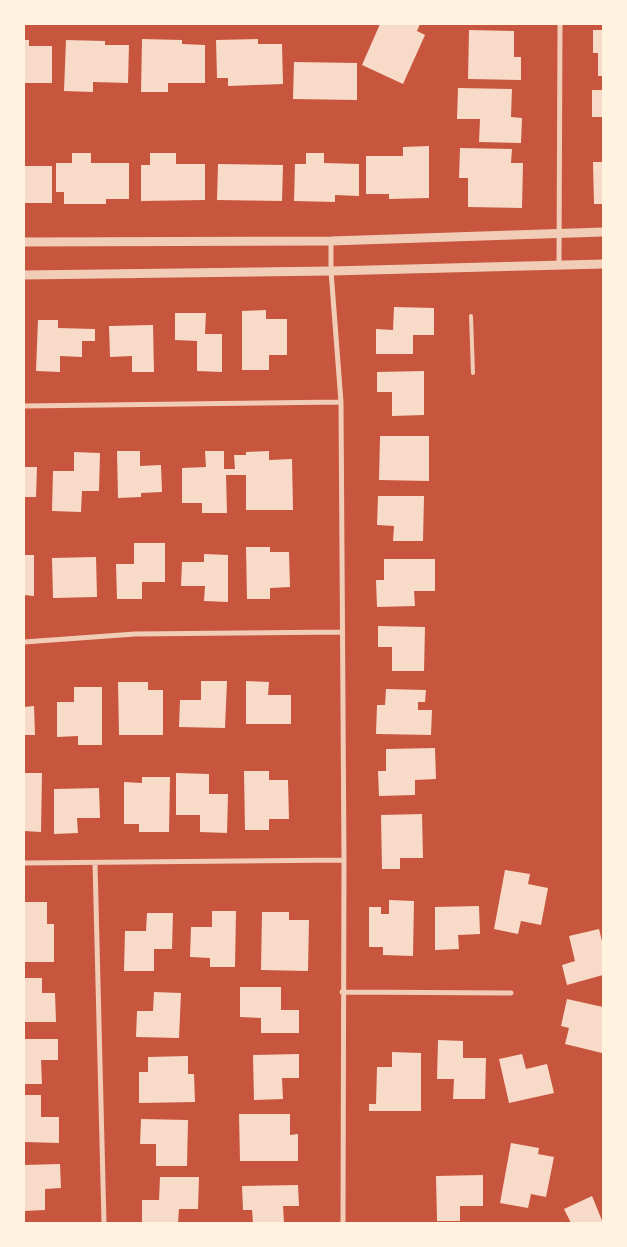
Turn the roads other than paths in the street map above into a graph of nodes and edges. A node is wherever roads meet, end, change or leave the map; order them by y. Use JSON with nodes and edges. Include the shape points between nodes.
{"nodes":[{"id":1,"x":560,"y":24,"type":"edge"},
{"id":2,"x":603,"y":232,"type":"edge"},
{"id":3,"x":559,"y":233,"type":"junction"},
{"id":4,"x":332,"y":241,"type":"junction"},
{"id":5,"x":24,"y":242,"type":"edge"},
{"id":6,"x":559,"y":264,"type":"junction"},
{"id":7,"x":603,"y":264,"type":"edge"},
{"id":8,"x":331,"y":271,"type":"junction"},
{"id":9,"x":24,"y":275,"type":"edge"},
{"id":10,"x":472,"y":316,"type":"dead end"},
{"id":11,"x":473,"y":373,"type":"dead end"},
{"id":12,"x":341,"y":402,"type":"junction"},
{"id":13,"x":24,"y":406,"type":"edge"},
{"id":14,"x":342,"y":632,"type":"junction"},
{"id":15,"x":24,"y":642,"type":"edge"},
{"id":16,"x":344,"y":860,"type":"junction"},
{"id":17,"x":95,"y":863,"type":"junction"},
{"id":18,"x":24,"y":864,"type":"edge"},
{"id":19,"x":342,"y":992,"type":"junction"},
{"id":20,"x":511,"y":993,"type":"dead end"},
{"id":21,"x":104,"y":1223,"type":"edge"},
{"id":22,"x":343,"y":1223,"type":"edge"}],
"edges":[{"from":1,"to":3,"type":"street"},
{"from":2,"to":3,"type":"street"},
{"from":3,"to":4,"type":"street"},
{"from":3,"to":6,"type":"street"},
{"from":4,"to":5,"type":"street"},
{"from":4,"to":8,"type":"street"},
{"from":6,"to":7,"type":"street"},
{"from":6,"to":8,"type":"street"},
{"from":8,"to":9,"type":"street"},
{"from":8,"to":12,"type":"street"},
{"from":10,"to":11,"type":"lane"},
{"from":12,"to":13,"type":"street"},
{"from":12,"to":14,"type":"street"},
{"from":14,"to":15,"type":"street","via":[[134,634]]},
{"from":14,"to":16,"type":"street"},
{"from":16,"to":17,"type":"street"},
{"from":16,"to":19,"type":"street"},
{"from":17,"to":18,"type":"street"},
{"from":17,"to":21,"type":"street"},
{"from":19,"to":20,"type":"street"},
{"from":19,"to":22,"type":"street"}]}
